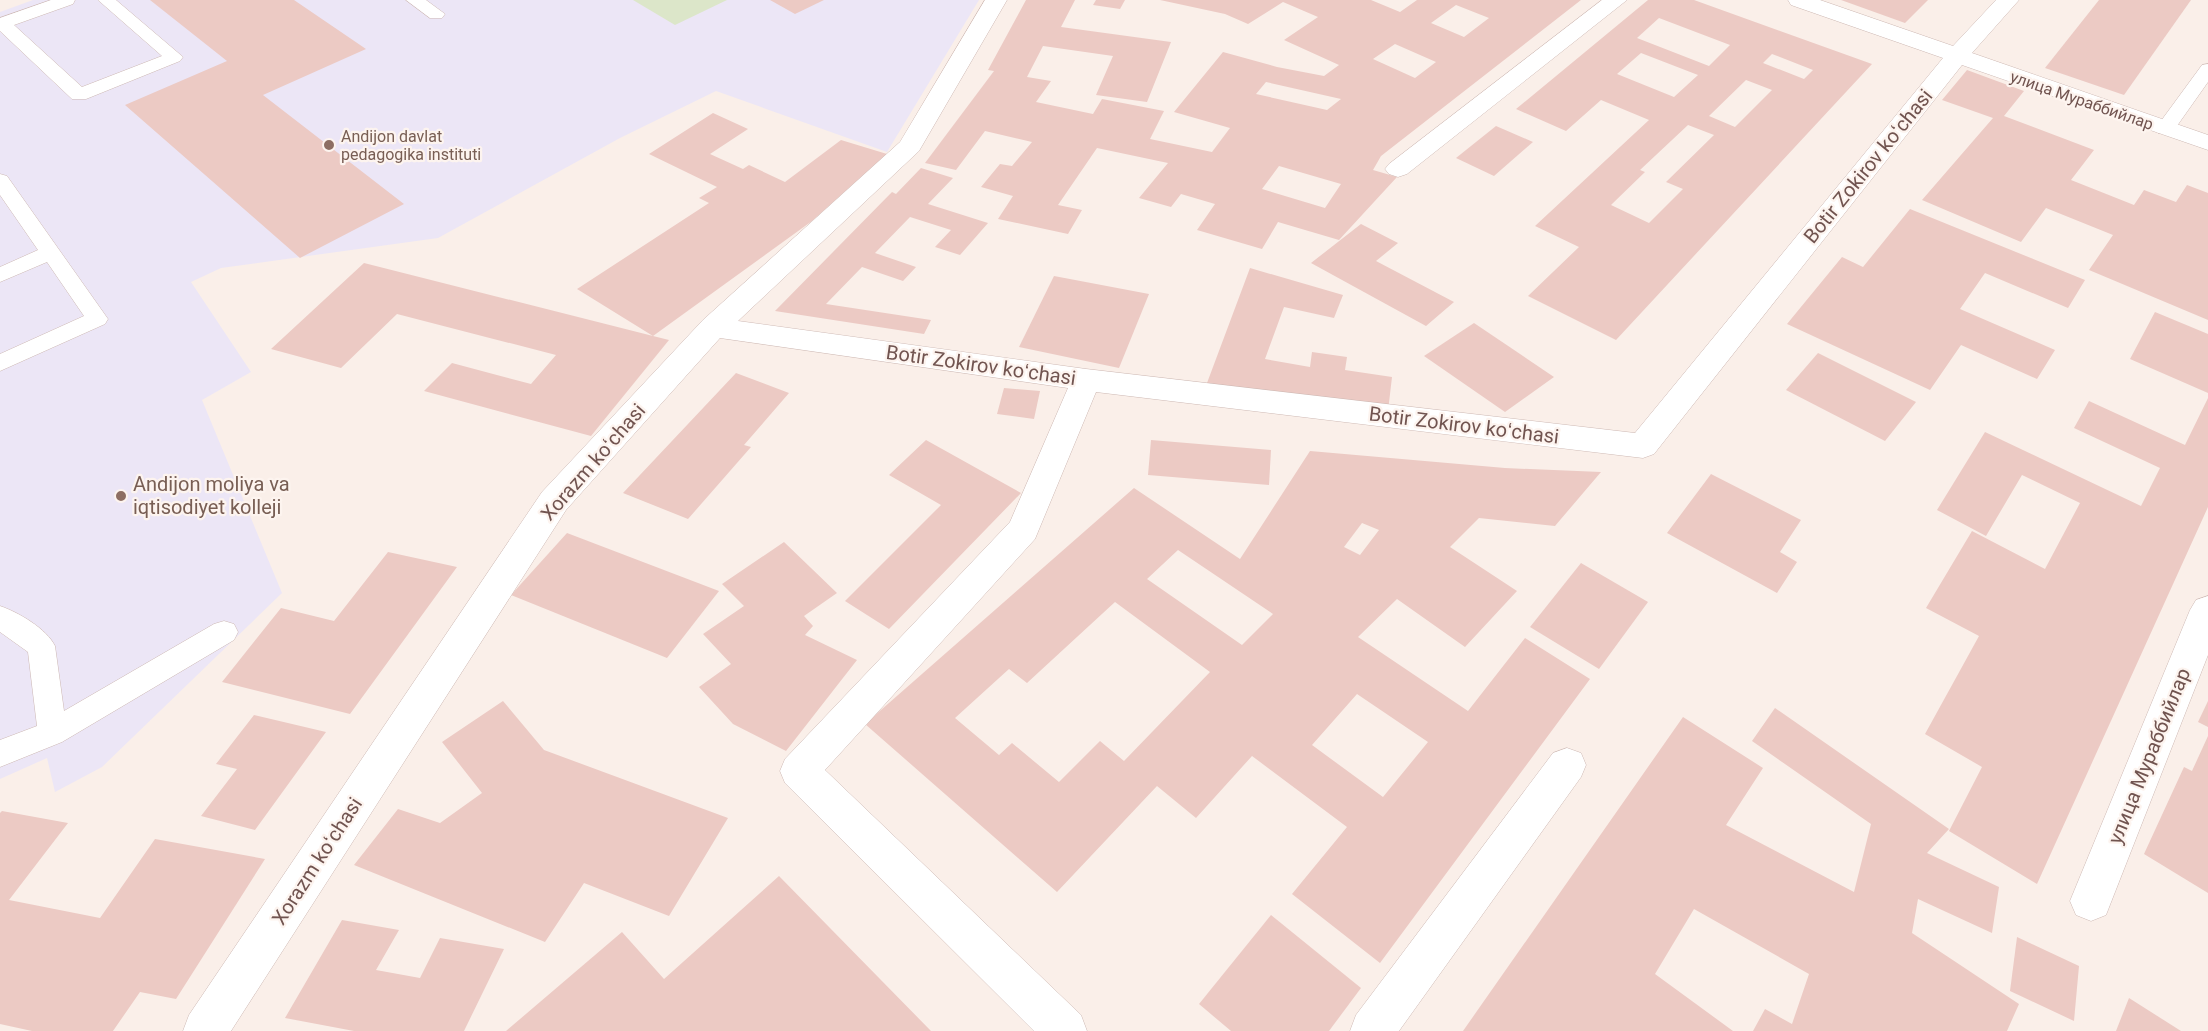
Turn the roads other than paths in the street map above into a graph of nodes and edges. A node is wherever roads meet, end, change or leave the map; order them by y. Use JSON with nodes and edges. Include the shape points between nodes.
{"nodes":[{"id":1,"x":67,"y":0,"type":"edge"},
{"id":2,"x":106,"y":0,"type":"edge"},
{"id":3,"x":414,"y":0,"type":"edge"},
{"id":4,"x":996,"y":0,"type":"edge"},
{"id":5,"x":1616,"y":0,"type":"edge"},
{"id":6,"x":1799,"y":0,"type":"edge"},
{"id":7,"x":2008,"y":0,"type":"edge"},
{"id":8,"x":436,"y":14,"type":"dead end"},
{"id":9,"x":1957,"y":56,"type":"junction"},
{"id":10,"x":2208,"y":69,"type":"edge"},
{"id":11,"x":2165,"y":129,"type":"junction"},
{"id":12,"x":2208,"y":143,"type":"edge"},
{"id":13,"x":1398,"y":170,"type":"dead end"},
{"id":14,"x":0,"y":180,"type":"edge"},
{"id":15,"x":50,"y":253,"type":"junction"},
{"id":16,"x":0,"y":275,"type":"edge"},
{"id":17,"x":713,"y":327,"type":"junction"},
{"id":18,"x":0,"y":363,"type":"edge"},
{"id":19,"x":1086,"y":380,"type":"junction"},
{"id":20,"x":2208,"y":610,"type":"edge"},
{"id":21,"x":0,"y":616,"type":"edge"},
{"id":22,"x":224,"y":632,"type":"dead end"},
{"id":23,"x":52,"y":733,"type":"junction"},
{"id":24,"x":0,"y":754,"type":"edge"},
{"id":25,"x":1567,"y":765,"type":"dead end"},
{"id":26,"x":2091,"y":901,"type":"dead end"},
{"id":27,"x":205,"y":1031,"type":"edge"},
{"id":28,"x":1065,"y":1031,"type":"edge"},
{"id":29,"x":1372,"y":1031,"type":"edge"}],
"edges":[{"from":1,"to":2,"type":"lane","via":[[2,23],[79,95],[174,57]]},
{"from":3,"to":8,"type":"lane"},
{"from":4,"to":17,"type":"street","name":"Xorazm koʻchasi","via":[[910,146]]},
{"from":5,"to":13,"type":"street"},
{"from":6,"to":9,"type":"street","name":"улица Мураббийлар"},
{"from":7,"to":9,"type":"street","name":"Botir Zokirov koʻchasi"},
{"from":9,"to":11,"type":"street","name":"улица Мураббийлар"},
{"from":9,"to":19,"type":"street","name":"Botir Zokirov koʻchasi","via":[[1643,446]]},
{"from":10,"to":11,"type":"lane"},
{"from":11,"to":12,"type":"street","name":"улица Мураббийлар"},
{"from":14,"to":15,"type":"lane"},
{"from":15,"to":16,"type":"lane"},
{"from":15,"to":18,"type":"lane","via":[[97,319]]},
{"from":17,"to":19,"type":"street","name":"Botir Zokirov koʻchasi"},
{"from":17,"to":27,"type":"street","name":"Xorazm koʻchasi","via":[[554,501]]},
{"from":19,"to":28,"type":"street","via":[[1023,530],[799,771]]},
{"from":20,"to":26,"type":"street","name":"улица Мураббийлар"},
{"from":21,"to":23,"type":"lane","via":[[41,646]]},
{"from":22,"to":23,"type":"lane"},
{"from":23,"to":24,"type":"lane"},
{"from":25,"to":29,"type":"street"}]}
